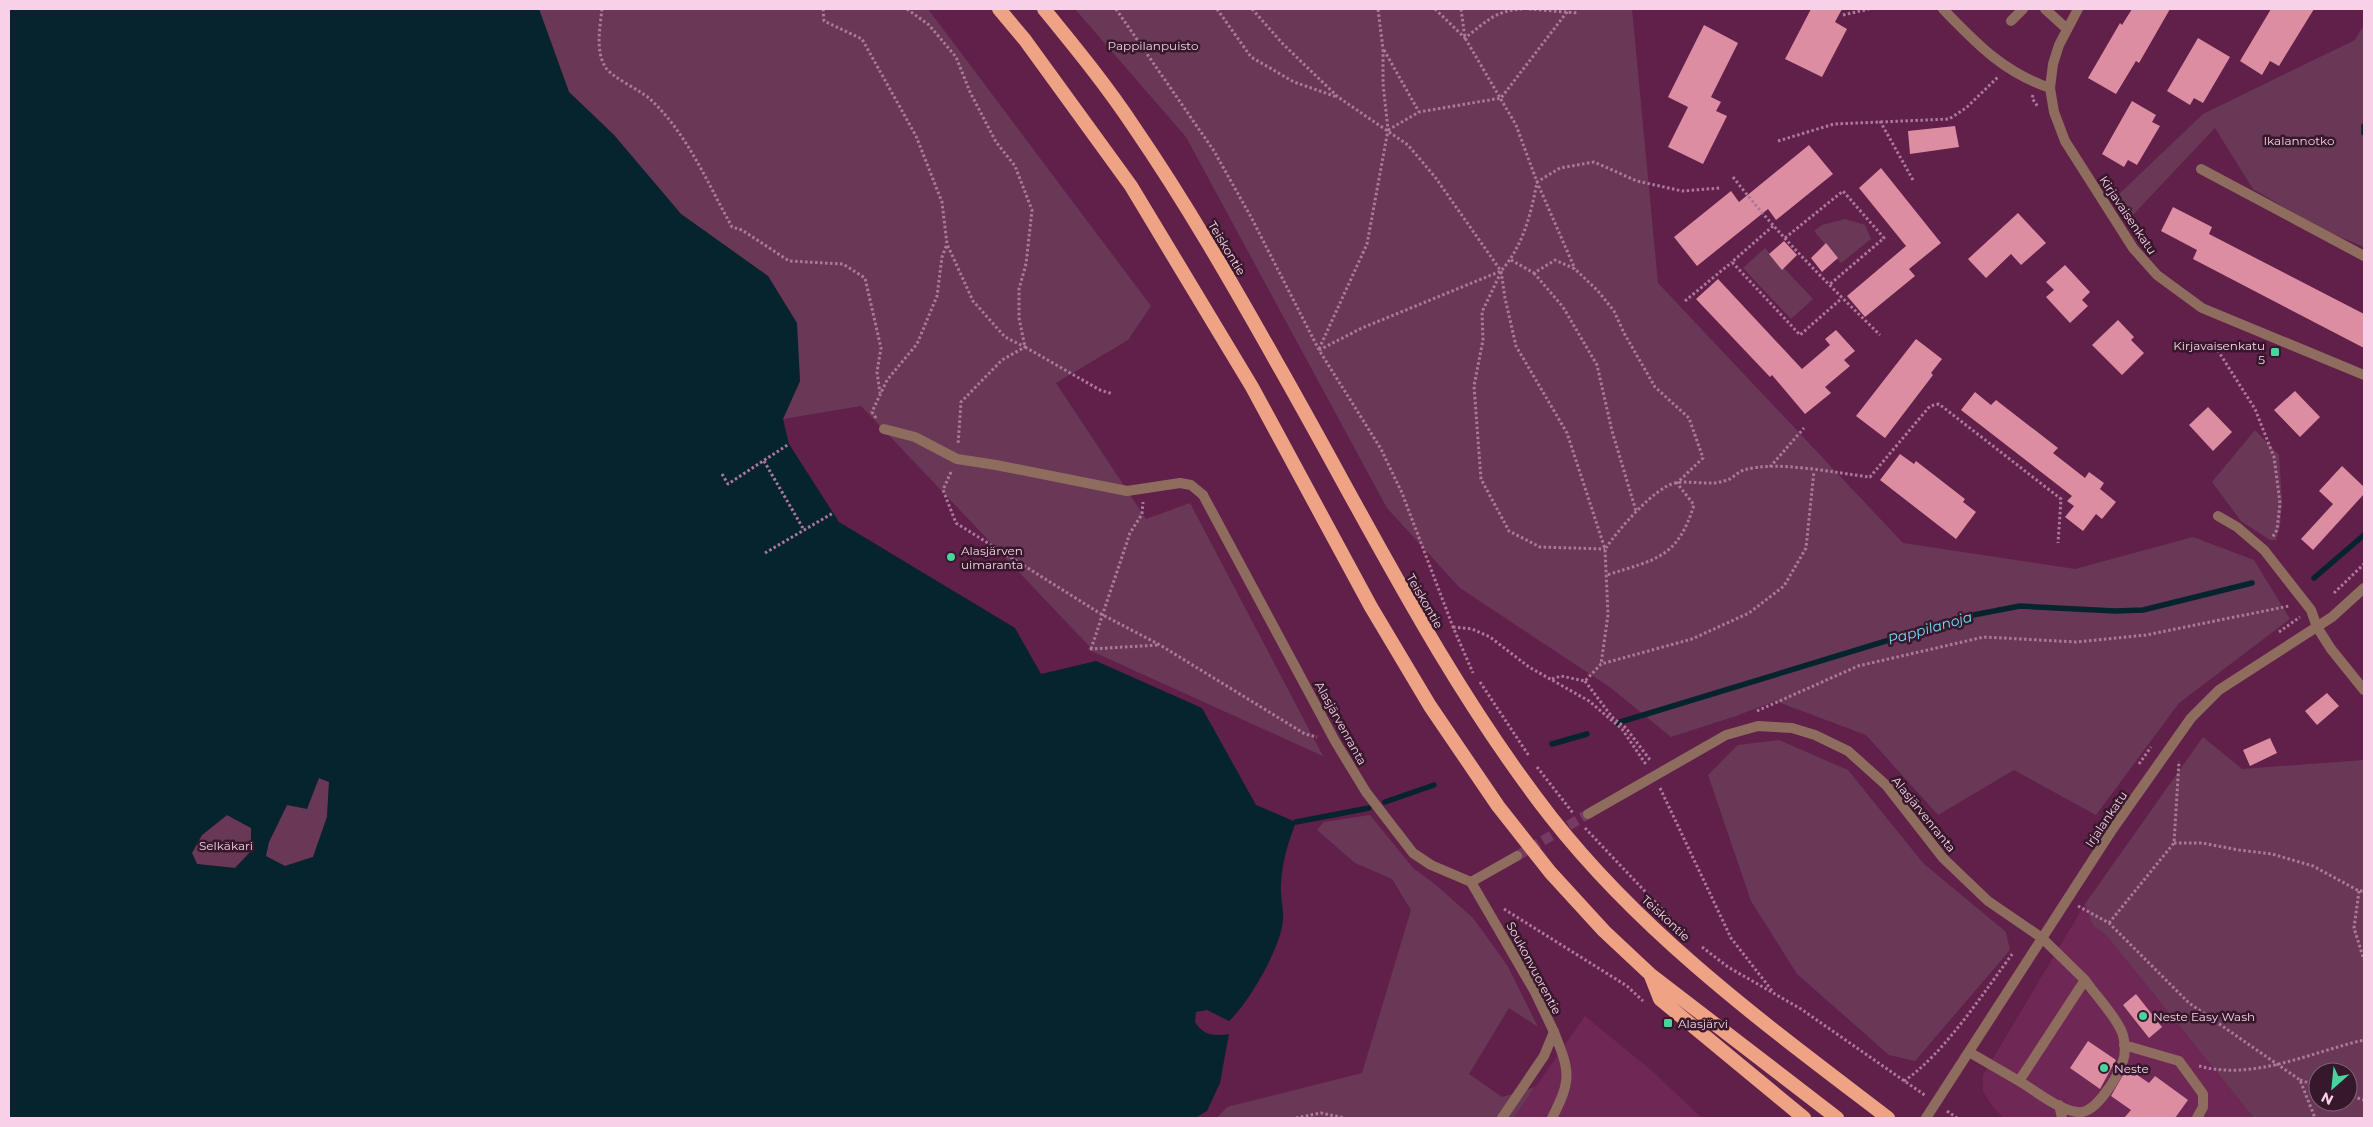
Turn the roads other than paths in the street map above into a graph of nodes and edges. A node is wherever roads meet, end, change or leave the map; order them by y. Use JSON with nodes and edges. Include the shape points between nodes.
{"nodes":[{"id":1,"x":999,"y":9,"type":"edge"},
{"id":2,"x":1044,"y":9,"type":"edge"},
{"id":3,"x":1943,"y":9,"type":"edge"},
{"id":4,"x":2023,"y":9,"type":"edge"},
{"id":5,"x":2045,"y":9,"type":"edge"},
{"id":6,"x":2078,"y":9,"type":"edge"},
{"id":7,"x":2011,"y":21,"type":"dead end"},
{"id":8,"x":2067,"y":29,"type":"junction"},
{"id":9,"x":2050,"y":88,"type":"junction"},
{"id":10,"x":2201,"y":169,"type":"dead end"},
{"id":11,"x":2364,"y":256,"type":"edge"},
{"id":12,"x":2364,"y":375,"type":"edge"},
{"id":13,"x":884,"y":429,"type":"road end"},
{"id":14,"x":2218,"y":516,"type":"dead end"},
{"id":15,"x":2364,"y":588,"type":"edge"},
{"id":16,"x":2317,"y":627,"type":"junction"},
{"id":17,"x":2364,"y":690,"type":"edge"},
{"id":18,"x":1588,"y":814,"type":"tunnel mouth"},
{"id":19,"x":1517,"y":856,"type":"tunnel mouth"},
{"id":20,"x":1471,"y":882,"type":"junction"},
{"id":21,"x":2042,"y":938,"type":"junction"},
{"id":22,"x":1651,"y":975,"type":"junction"},
{"id":23,"x":2085,"y":980,"type":"junction"},
{"id":24,"x":1554,"y":1032,"type":"junction"},
{"id":25,"x":2124,"y":1045,"type":"junction"},
{"id":26,"x":1969,"y":1052,"type":"junction"},
{"id":27,"x":2019,"y":1081,"type":"junction"},
{"id":28,"x":2059,"y":1105,"type":"junction"},
{"id":29,"x":1502,"y":1118,"type":"edge"},
{"id":30,"x":1552,"y":1118,"type":"edge"},
{"id":31,"x":1804,"y":1118,"type":"edge"},
{"id":32,"x":1837,"y":1118,"type":"edge"},
{"id":33,"x":1888,"y":1118,"type":"edge"},
{"id":34,"x":1926,"y":1118,"type":"edge"},
{"id":35,"x":2062,"y":1118,"type":"edge"},
{"id":36,"x":2198,"y":1118,"type":"edge"}],
"edges":[{"from":1,"to":22,"type":"highway","via":[[1131,186],[1252,387],[1371,607],[1430,706],[1492,798],[1550,872],[1604,931]]},
{"from":2,"to":33,"type":"highway","name":"Teiskontie","via":[[1134,126],[1278,363],[1421,624],[1477,714],[1552,818],[1651,927],[1758,1019]]},
{"from":3,"to":9,"type":"street","via":[[2006,68]]},
{"from":4,"to":7,"type":"street"},
{"from":5,"to":8,"type":"street"},
{"from":6,"to":8,"type":"street","name":"Kirjavaisenkatu"},
{"from":8,"to":9,"type":"street","name":"Kirjavaisenkatu","via":[[2053,64]]},
{"from":9,"to":12,"type":"street","name":"Kirjavaisenkatu","via":[[2054,112],[2065,141],[2133,248],[2157,275],[2185,297],[2221,317]]},
{"from":10,"to":11,"type":"street"},
{"from":13,"to":20,"type":"street","name":"Alasjärvenranta","via":[[915,437],[956,459],[1127,491],[1180,483],[1191,485],[1203,495],[1335,741],[1366,792],[1414,853],[1431,865]]},
{"from":14,"to":16,"type":"street","via":[[2264,550],[2311,610]]},
{"from":15,"to":16,"type":"street","name":"Irjalankatu"},
{"from":16,"to":17,"type":"street"},
{"from":16,"to":21,"type":"street","name":"Irjalankatu","via":[[2219,690],[2191,718],[2112,830]]},
{"from":18,"to":21,"type":"street","name":"Alasjärvenranta","via":[[1726,735],[1758,726],[1792,728],[1848,750],[1886,786],[1943,858],[1988,900]]},
{"from":19,"to":20,"type":"street"},
{"from":20,"to":24,"type":"street","name":"Soukonvuorentie","via":[[1535,992]]},
{"from":21,"to":23,"type":"street","name":"Alasjärvenranta"},
{"from":21,"to":26,"type":"street","name":"Irjalankatu"},
{"from":22,"to":31,"type":"highway","via":[[1660,999]]},
{"from":22,"to":32,"type":"highway"},
{"from":23,"to":25,"type":"street","name":"Alasjärvenranta","via":[[2122,1031]]},
{"from":23,"to":27,"type":"street"},
{"from":24,"to":29,"type":"street","name":"Soukonvuorentie","via":[[1544,1056]]},
{"from":24,"to":30,"type":"street","via":[[1567,1072],[1563,1097]]},
{"from":25,"to":28,"type":"street","via":[[2123,1060],[2099,1102],[2089,1111],[2078,1113]]},
{"from":25,"to":36,"type":"street","via":[[2179,1060],[2203,1094],[2203,1107]]},
{"from":26,"to":27,"type":"street"},
{"from":26,"to":34,"type":"street","name":"Irjalankatu"},
{"from":27,"to":28,"type":"street"},
{"from":28,"to":35,"type":"street"}]}
